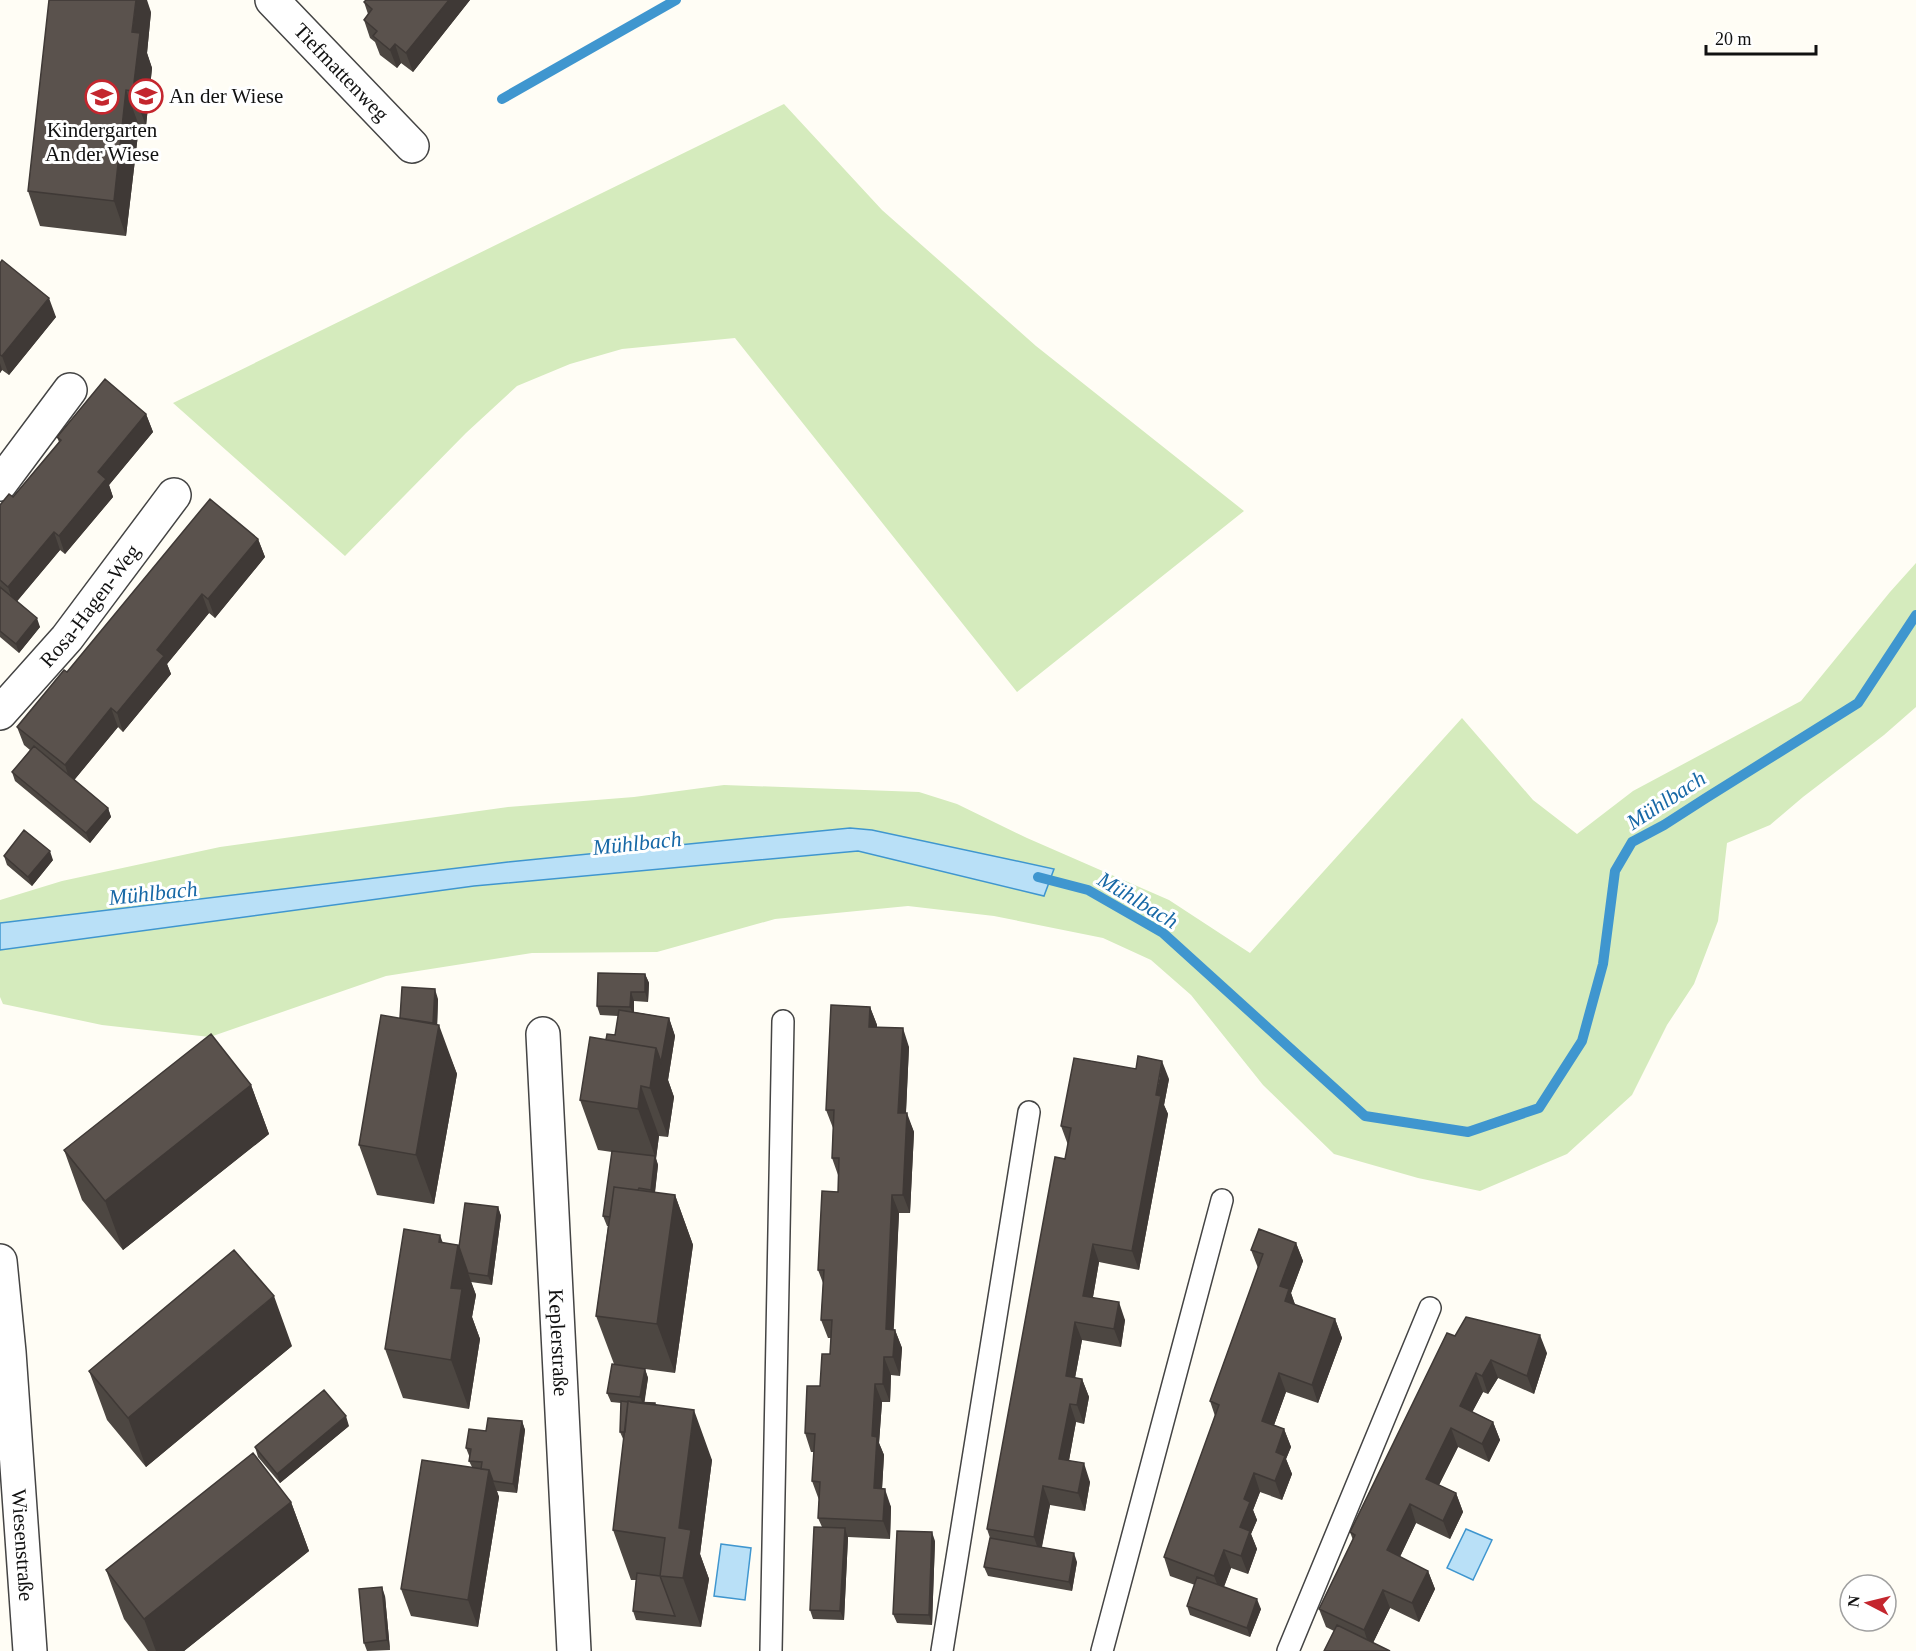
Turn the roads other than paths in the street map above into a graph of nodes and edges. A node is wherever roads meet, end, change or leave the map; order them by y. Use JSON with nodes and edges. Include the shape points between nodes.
{"nodes":[{"id":1,"x":272,"y":0,"type":"edge"},
{"id":2,"x":412,"y":146,"type":"dead end"},
{"id":3,"x":70,"y":390,"type":"dead end"},
{"id":4,"x":0,"y":484,"type":"edge"},
{"id":5,"x":174,"y":495,"type":"dead end"},
{"id":6,"x":0,"y":713,"type":"edge"},
{"id":7,"x":783,"y":1021,"type":"dead end"},
{"id":8,"x":543,"y":1034,"type":"dead end"},
{"id":9,"x":1029,"y":1112,"type":"dead end"},
{"id":10,"x":1222,"y":1200,"type":"dead end"},
{"id":11,"x":0,"y":1261,"type":"edge"},
{"id":12,"x":1430,"y":1308,"type":"dead end"},
{"id":13,"x":30,"y":1651,"type":"edge"},
{"id":14,"x":574,"y":1651,"type":"edge"},
{"id":15,"x":771,"y":1651,"type":"edge"},
{"id":16,"x":942,"y":1651,"type":"edge"},
{"id":17,"x":1102,"y":1651,"type":"edge"},
{"id":18,"x":1288,"y":1651,"type":"edge"}],
"edges":[{"from":1,"to":2,"type":"street","name":"Tiefmattenweg"},
{"from":3,"to":4,"type":"street"},
{"from":5,"to":6,"type":"street","name":"Rosa-Hagen-Weg","via":[[67,638]]},
{"from":7,"to":15,"type":"lane"},
{"from":8,"to":14,"type":"street","name":"Keplerstraße"},
{"from":9,"to":16,"type":"lane"},
{"from":10,"to":17,"type":"lane"},
{"from":11,"to":13,"type":"street","name":"Wiesenstraße"},
{"from":12,"to":18,"type":"lane"}]}
